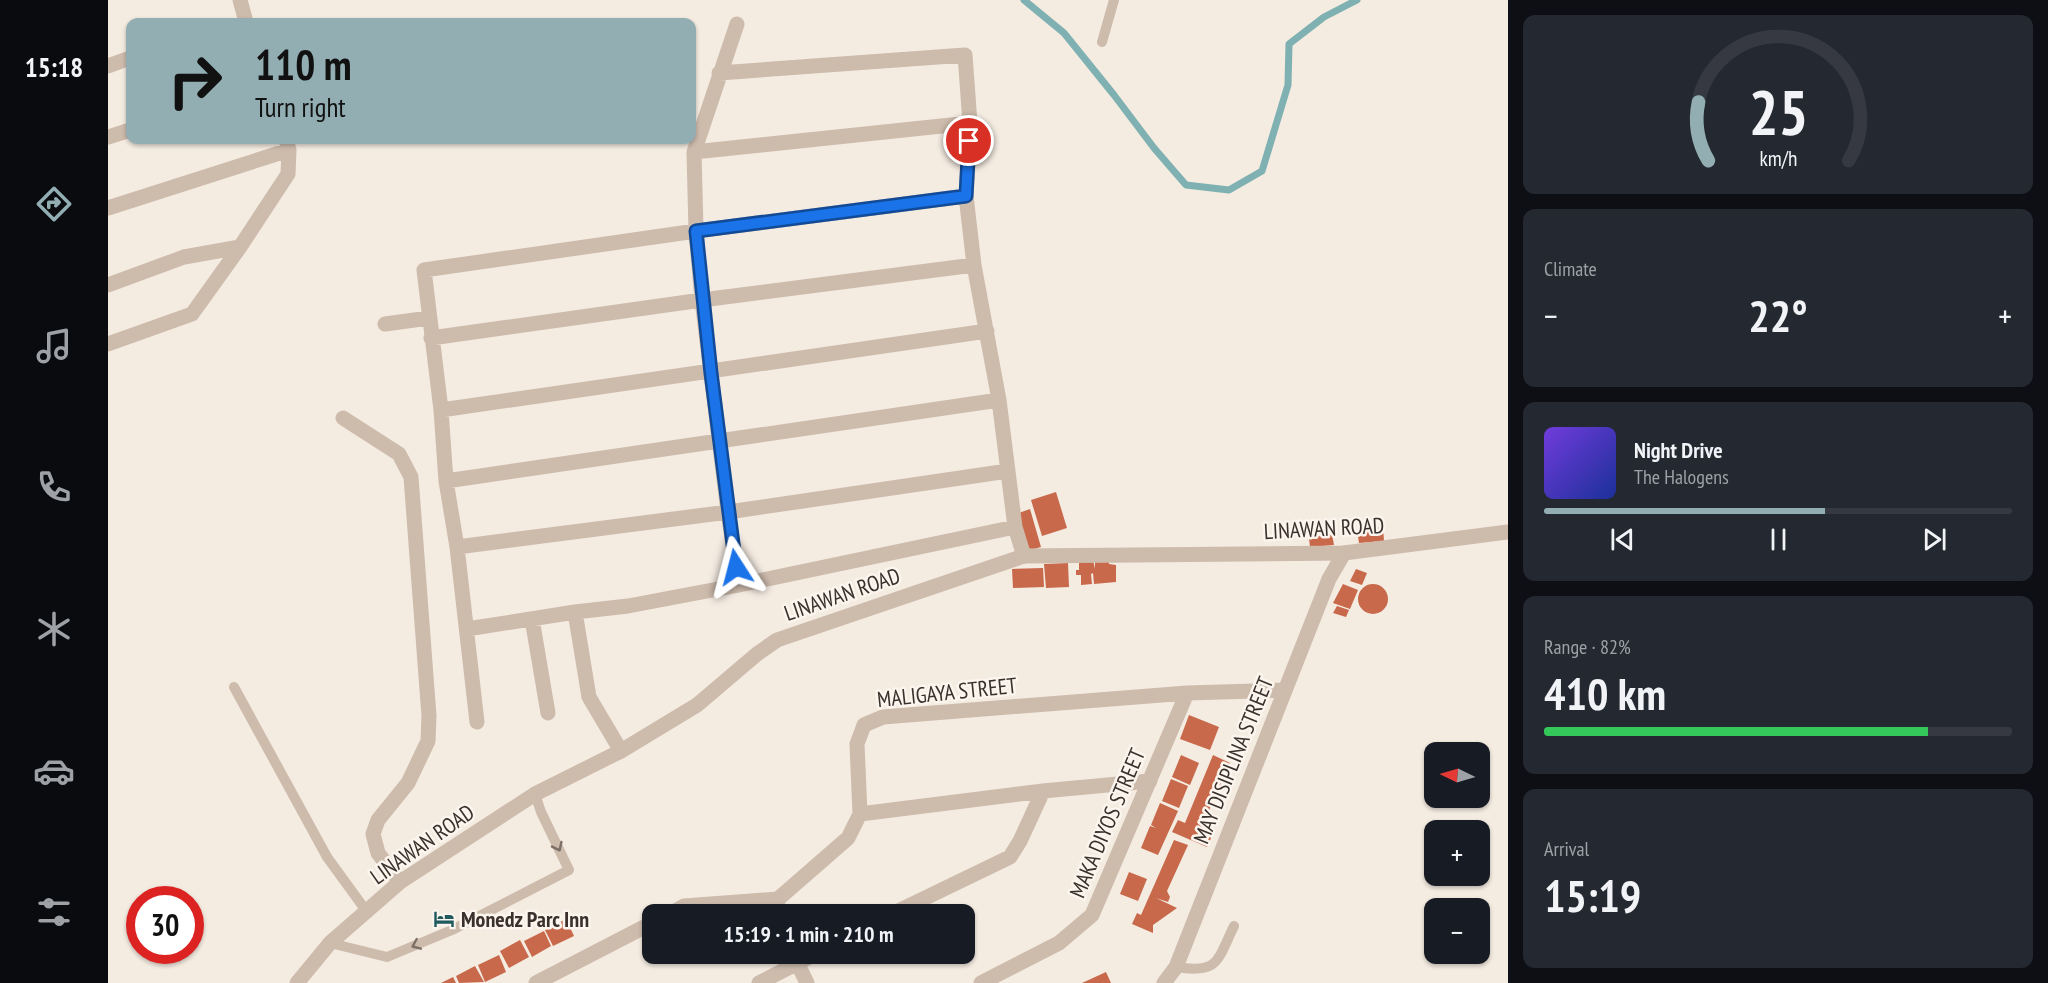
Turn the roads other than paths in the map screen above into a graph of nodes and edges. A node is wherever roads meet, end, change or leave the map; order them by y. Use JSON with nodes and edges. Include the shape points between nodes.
{"nodes":[{"id":1,"x":240,"y":0,"type":"edge"},
{"id":2,"x":1114,"y":0,"type":"edge"},
{"id":3,"x":241,"y":18,"type":"edge"},
{"id":4,"x":737,"y":24,"type":"dead end"},
{"id":5,"x":1102,"y":42,"type":"dead end"},
{"id":6,"x":126,"y":59,"type":"edge"},
{"id":7,"x":108,"y":66,"type":"edge"},
{"id":8,"x":719,"y":73,"type":"junction"},
{"id":9,"x":970,"y":123,"type":"junction"},
{"id":10,"x":126,"y":131,"type":"edge"},
{"id":11,"x":108,"y":137,"type":"edge"},
{"id":12,"x":288,"y":145,"type":"edge"},
{"id":13,"x":694,"y":152,"type":"junction"},
{"id":14,"x":966,"y":196,"type":"junction"},
{"id":15,"x":108,"y":208,"type":"edge"},
{"id":16,"x":696,"y":231,"type":"junction"},
{"id":17,"x":240,"y":247,"type":"junction"},
{"id":18,"x":974,"y":265,"type":"junction"},
{"id":19,"x":108,"y":285,"type":"edge"},
{"id":20,"x":702,"y":300,"type":"junction"},
{"id":21,"x":429,"y":318,"type":"junction"},
{"id":22,"x":385,"y":324,"type":"dead end"},
{"id":23,"x":987,"y":331,"type":"junction"},
{"id":24,"x":431,"y":338,"type":"junction"},
{"id":25,"x":108,"y":344,"type":"edge"},
{"id":26,"x":711,"y":373,"type":"junction"},
{"id":27,"x":999,"y":400,"type":"junction"},
{"id":28,"x":441,"y":410,"type":"junction"},
{"id":29,"x":343,"y":418,"type":"dead end"},
{"id":30,"x":720,"y":441,"type":"junction"},
{"id":31,"x":1008,"y":471,"type":"junction"},
{"id":32,"x":446,"y":481,"type":"junction"},
{"id":33,"x":728,"y":512,"type":"junction"},
{"id":34,"x":1015,"y":526,"type":"junction"},
{"id":35,"x":1508,"y":532,"type":"edge"},
{"id":36,"x":457,"y":547,"type":"junction"},
{"id":37,"x":1344,"y":553,"type":"junction"},
{"id":38,"x":1024,"y":556,"type":"junction"},
{"id":39,"x":739,"y":585,"type":"junction"},
{"id":40,"x":575,"y":612,"type":"junction"},
{"id":41,"x":532,"y":619,"type":"junction"},
{"id":42,"x":467,"y":629,"type":"junction"},
{"id":43,"x":234,"y":687,"type":"dead end"},
{"id":44,"x":1285,"y":690,"type":"junction"},
{"id":45,"x":1186,"y":693,"type":"junction"},
{"id":46,"x":548,"y":713,"type":"dead end"},
{"id":47,"x":477,"y":722,"type":"dead end"},
{"id":48,"x":621,"y":751,"type":"junction"},
{"id":49,"x":1150,"y":781,"type":"junction"},
{"id":50,"x":1043,"y":791,"type":"junction"},
{"id":51,"x":535,"y":794,"type":"junction"},
{"id":52,"x":860,"y":814,"type":"junction"},
{"id":53,"x":400,"y":882,"type":"junction"},
{"id":54,"x":778,"y":899,"type":"junction"},
{"id":55,"x":711,"y":904,"type":"edge"},
{"id":56,"x":778,"y":904,"type":"edge"},
{"id":57,"x":913,"y":904,"type":"edge"},
{"id":58,"x":367,"y":912,"type":"junction"},
{"id":59,"x":1234,"y":926,"type":"dead end"},
{"id":60,"x":642,"y":928,"type":"edge"},
{"id":61,"x":330,"y":943,"type":"junction"},
{"id":62,"x":788,"y":964,"type":"edge"},
{"id":63,"x":798,"y":964,"type":"edge"},
{"id":64,"x":1176,"y":967,"type":"junction"},
{"id":65,"x":297,"y":983,"type":"edge"},
{"id":66,"x":536,"y":983,"type":"edge"},
{"id":67,"x":759,"y":983,"type":"edge"},
{"id":68,"x":807,"y":983,"type":"edge"},
{"id":69,"x":981,"y":983,"type":"edge"},
{"id":70,"x":1164,"y":983,"type":"edge"}],
"edges":[{"from":1,"to":3,"type":"street"},
{"from":2,"to":5,"type":"lane"},
{"from":4,"to":8,"type":"street"},
{"from":6,"to":7,"type":"street"},
{"from":8,"to":9,"type":"street","via":[[965,55]]},
{"from":8,"to":13,"type":"street"},
{"from":9,"to":13,"type":"street"},
{"from":9,"to":14,"type":"street"},
{"from":10,"to":11,"type":"street"},
{"from":12,"to":15,"type":"street"},
{"from":12,"to":17,"type":"street","via":[[288,174]]},
{"from":13,"to":16,"type":"street"},
{"from":14,"to":16,"type":"street"},
{"from":14,"to":18,"type":"street"},
{"from":16,"to":20,"type":"street"},
{"from":16,"to":21,"type":"street","via":[[424,270]]},
{"from":17,"to":19,"type":"street","via":[[184,257]]},
{"from":17,"to":25,"type":"street","via":[[192,314]]},
{"from":18,"to":20,"type":"street"},
{"from":18,"to":23,"type":"street"},
{"from":20,"to":24,"type":"street"},
{"from":20,"to":26,"type":"street"},
{"from":21,"to":22,"type":"street"},
{"from":21,"to":24,"type":"street"},
{"from":23,"to":26,"type":"street"},
{"from":23,"to":27,"type":"street"},
{"from":24,"to":28,"type":"street"},
{"from":26,"to":28,"type":"street"},
{"from":26,"to":30,"type":"street"},
{"from":27,"to":30,"type":"street"},
{"from":27,"to":31,"type":"street"},
{"from":28,"to":32,"type":"street"},
{"from":29,"to":53,"type":"street","via":[[399,454],[411,477],[428,741],[408,783],[378,820],[373,834],[378,853]]},
{"from":30,"to":32,"type":"street"},
{"from":30,"to":33,"type":"street"},
{"from":31,"to":33,"type":"street"},
{"from":31,"to":34,"type":"street"},
{"from":32,"to":36,"type":"street"},
{"from":33,"to":36,"type":"street"},
{"from":33,"to":39,"type":"street"},
{"from":34,"to":38,"type":"street"},
{"from":34,"to":39,"type":"street"},
{"from":35,"to":37,"type":"street","name":"LINAWAN ROAD"},
{"from":36,"to":42,"type":"street"},
{"from":37,"to":38,"type":"street","name":"LINAWAN ROAD"},
{"from":37,"to":44,"type":"street","name":"MAY DISIPLINA STREET","via":[[1329,579]]},
{"from":38,"to":48,"type":"street","name":"LINAWAN ROAD","via":[[777,640],[697,705]]},
{"from":39,"to":40,"type":"street"},
{"from":40,"to":41,"type":"street"},
{"from":40,"to":48,"type":"street","via":[[589,697]]},
{"from":41,"to":42,"type":"street"},
{"from":41,"to":46,"type":"street"},
{"from":42,"to":47,"type":"street"},
{"from":43,"to":58,"type":"lane","via":[[327,857]]},
{"from":44,"to":45,"type":"street","name":"MALIGAYA STREET"},
{"from":44,"to":64,"type":"street","name":"MAY DISIPLINA STREET"},
{"from":45,"to":49,"type":"street","name":"MAKA DIYOS STREET"},
{"from":45,"to":52,"type":"street","name":"MALIGAYA STREET","via":[[883,717],[864,725],[857,744]]},
{"from":48,"to":51,"type":"street","name":"LINAWAN ROAD"},
{"from":49,"to":50,"type":"street"},
{"from":49,"to":69,"type":"street","name":"MAKA DIYOS STREET","via":[[1092,915],[1059,943]]},
{"from":50,"to":52,"type":"street"},
{"from":50,"to":57,"type":"street","via":[[1010,857]]},
{"from":51,"to":53,"type":"street","name":"LINAWAN ROAD"},
{"from":51,"to":61,"type":"lane","one_way":true,"via":[[569,870],[452,930],[387,957]]},
{"from":52,"to":54,"type":"street","via":[[848,838]]},
{"from":53,"to":58,"type":"street","name":"LINAWAN ROAD"},
{"from":54,"to":55,"type":"street"},
{"from":54,"to":56,"type":"street"},
{"from":58,"to":61,"type":"street","name":"LINAWAN ROAD"},
{"from":59,"to":64,"type":"lane","via":[[1216,961],[1202,970]]},
{"from":60,"to":66,"type":"street"},
{"from":61,"to":65,"type":"street","name":"LINAWAN ROAD"},
{"from":62,"to":67,"type":"street"},
{"from":63,"to":68,"type":"street"},
{"from":64,"to":70,"type":"street","name":"MAY DISIPLINA STREET"}]}
